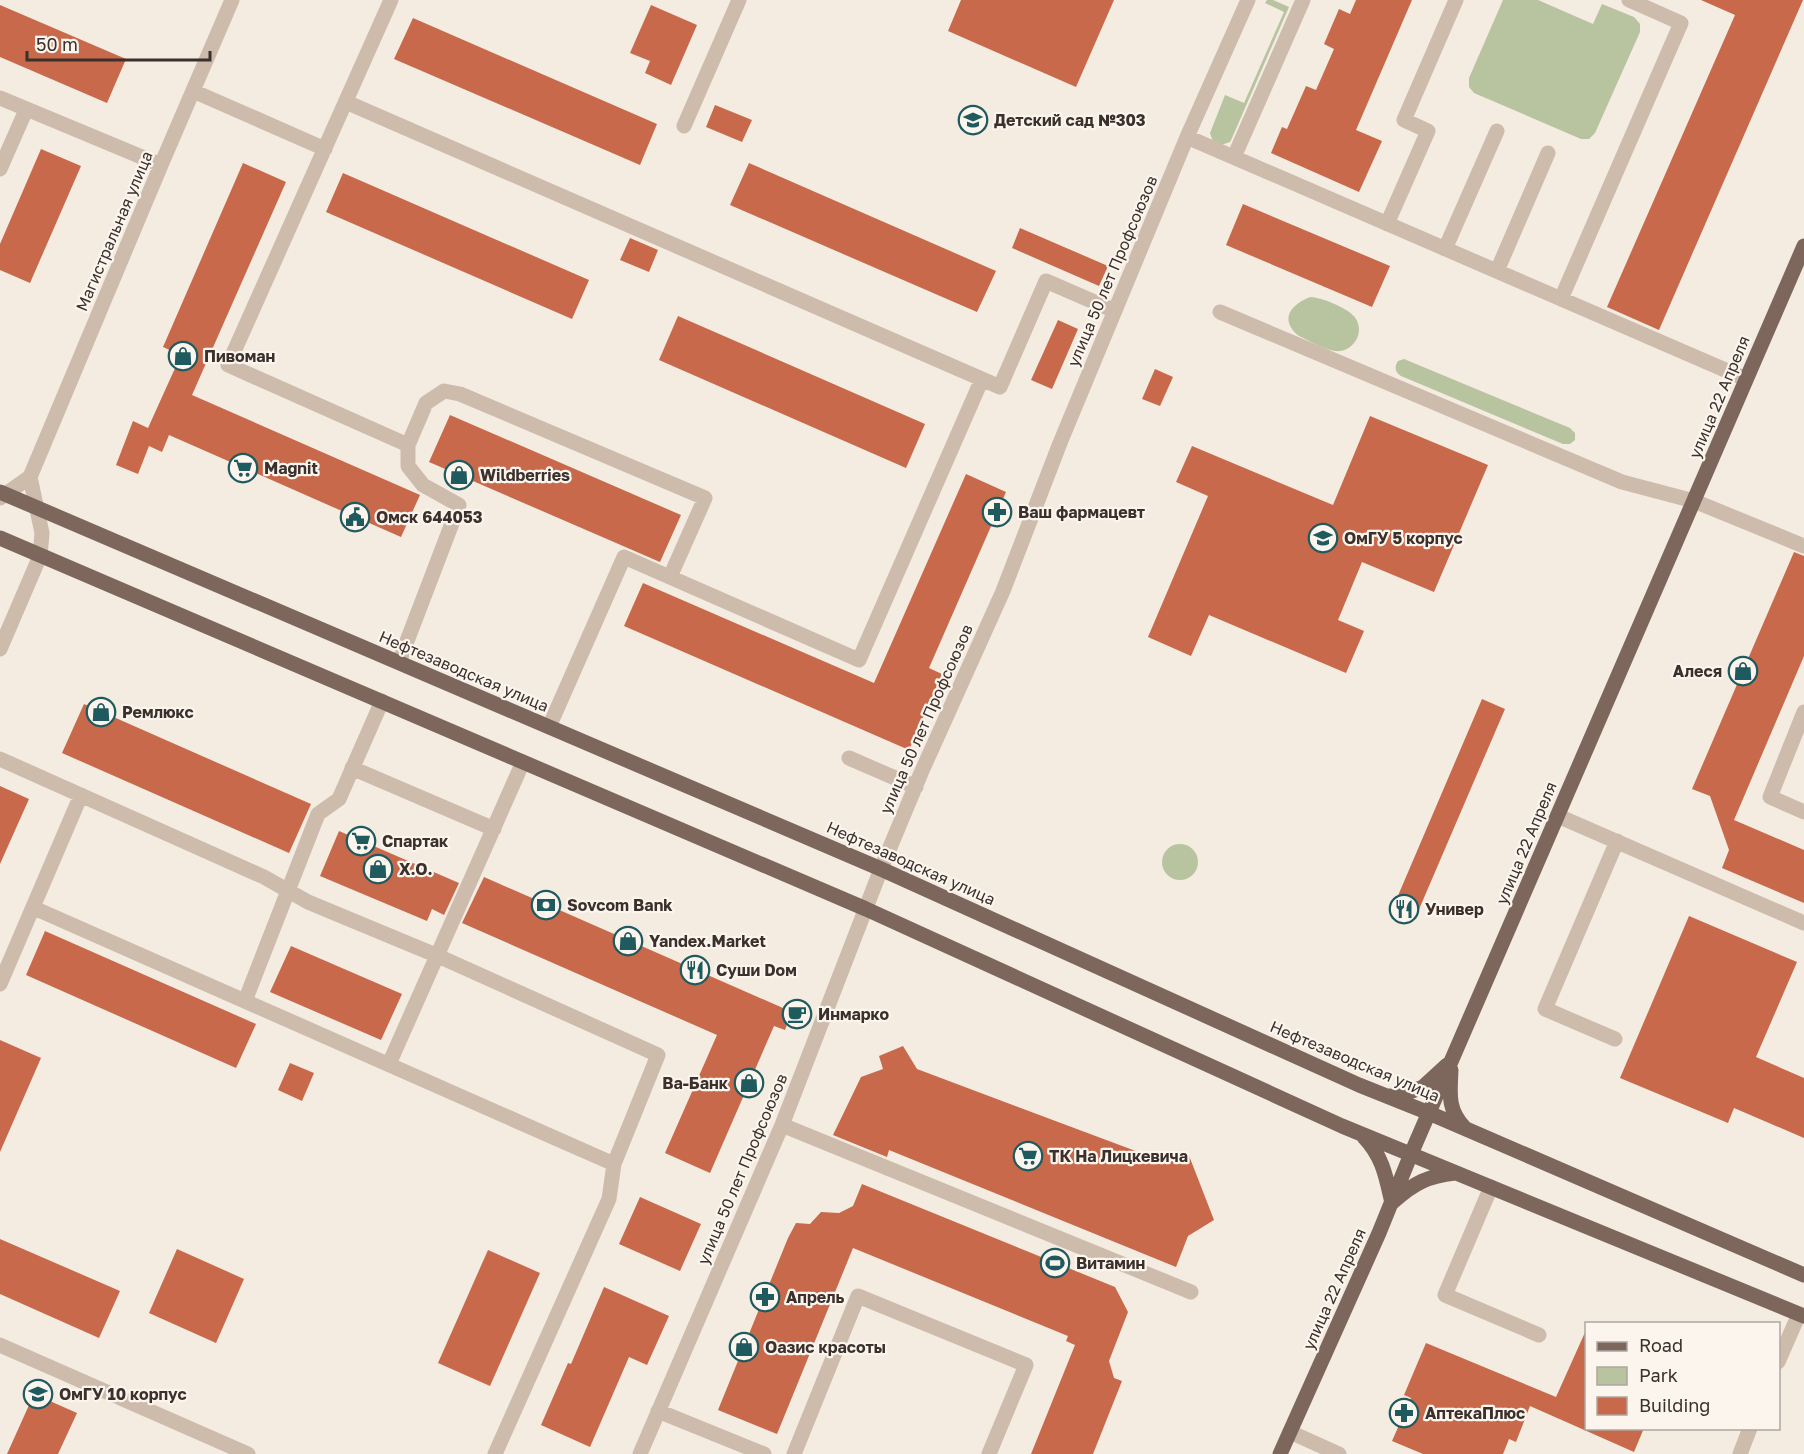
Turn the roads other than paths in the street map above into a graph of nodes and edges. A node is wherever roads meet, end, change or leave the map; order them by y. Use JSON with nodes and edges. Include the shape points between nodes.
{"nodes":[{"id":1,"x":232,"y":0,"type":"edge"},
{"id":2,"x":391,"y":0,"type":"edge"},
{"id":3,"x":739,"y":0,"type":"edge"},
{"id":4,"x":1248,"y":0,"type":"edge"},
{"id":5,"x":1303,"y":0,"type":"edge"},
{"id":6,"x":1456,"y":0,"type":"edge"},
{"id":7,"x":1629,"y":0,"type":"edge"},
{"id":8,"x":1658,"y":6,"type":"edge"},
{"id":9,"x":193,"y":91,"type":"junction"},
{"id":10,"x":0,"y":98,"type":"edge"},
{"id":11,"x":346,"y":102,"type":"junction"},
{"id":12,"x":26,"y":110,"type":"junction"},
{"id":13,"x":684,"y":126,"type":"dead end"},
{"id":14,"x":1497,"y":131,"type":"dead end"},
{"id":15,"x":1187,"y":137,"type":"junction"},
{"id":16,"x":325,"y":149,"type":"junction"},
{"id":17,"x":1548,"y":153,"type":"dead end"},
{"id":18,"x":1234,"y":157,"type":"junction"},
{"id":19,"x":161,"y":165,"type":"junction"},
{"id":20,"x":0,"y":170,"type":"edge"},
{"id":21,"x":1387,"y":224,"type":"junction"},
{"id":22,"x":1804,"y":246,"type":"edge"},
{"id":23,"x":1445,"y":249,"type":"junction"},
{"id":24,"x":1497,"y":271,"type":"junction"},
{"id":25,"x":1561,"y":299,"type":"junction"},
{"id":26,"x":1115,"y":311,"type":"junction"},
{"id":27,"x":1220,"y":312,"type":"dead end"},
{"id":28,"x":982,"y":379,"type":"junction"},
{"id":29,"x":1746,"y":379,"type":"junction"},
{"id":30,"x":408,"y":445,"type":"junction"},
{"id":31,"x":30,"y":477,"type":"junction"},
{"id":32,"x":2,"y":495,"type":"edge"},
{"id":33,"x":1694,"y":501,"type":"junction"},
{"id":34,"x":37,"y":508,"type":"junction"},
{"id":35,"x":0,"y":538,"type":"edge"},
{"id":36,"x":1804,"y":546,"type":"edge"},
{"id":37,"x":40,"y":556,"type":"junction"},
{"id":38,"x":670,"y":577,"type":"junction"},
{"id":39,"x":0,"y":649,"type":"edge"},
{"id":40,"x":399,"y":663,"type":"junction"},
{"id":41,"x":382,"y":701,"type":"junction"},
{"id":42,"x":1804,"y":712,"type":"edge"},
{"id":43,"x":549,"y":727,"type":"junction"},
{"id":44,"x":849,"y":758,"type":"dead end"},
{"id":45,"x":0,"y":759,"type":"edge"},
{"id":46,"x":523,"y":762,"type":"junction"},
{"id":47,"x":352,"y":768,"type":"junction"},
{"id":48,"x":916,"y":787,"type":"junction"},
{"id":49,"x":81,"y":795,"type":"junction"},
{"id":50,"x":1804,"y":812,"type":"edge"},
{"id":51,"x":1558,"y":816,"type":"junction"},
{"id":52,"x":494,"y":829,"type":"junction"},
{"id":53,"x":1617,"y":841,"type":"junction"},
{"id":54,"x":881,"y":869,"type":"junction"},
{"id":55,"x":287,"y":891,"type":"junction"},
{"id":56,"x":34,"y":908,"type":"junction"},
{"id":57,"x":866,"y":909,"type":"junction"},
{"id":58,"x":1804,"y":923,"type":"edge"},
{"id":59,"x":438,"y":956,"type":"junction"},
{"id":60,"x":0,"y":984,"type":"edge"},
{"id":61,"x":245,"y":1000,"type":"junction"},
{"id":62,"x":1615,"y":1039,"type":"dead end"},
{"id":63,"x":1452,"y":1061,"type":"junction"},
{"id":64,"x":390,"y":1064,"type":"junction"},
{"id":65,"x":1379,"y":1093,"type":"junction"},
{"id":66,"x":1429,"y":1113,"type":"junction"},
{"id":67,"x":782,"y":1125,"type":"junction"},
{"id":68,"x":1466,"y":1129,"type":"junction"},
{"id":69,"x":1359,"y":1133,"type":"junction"},
{"id":70,"x":1411,"y":1154,"type":"junction"},
{"id":71,"x":614,"y":1164,"type":"junction"},
{"id":72,"x":1455,"y":1173,"type":"junction"},
{"id":73,"x":1491,"y":1187,"type":"junction"},
{"id":74,"x":1392,"y":1203,"type":"junction"},
{"id":75,"x":1804,"y":1275,"type":"edge"},
{"id":76,"x":1191,"y":1292,"type":"dead end"},
{"id":77,"x":1801,"y":1315,"type":"edge"},
{"id":78,"x":1539,"y":1335,"type":"dead end"},
{"id":79,"x":0,"y":1345,"type":"edge"},
{"id":80,"x":1780,"y":1360,"type":"edge"},
{"id":81,"x":658,"y":1411,"type":"junction"},
{"id":82,"x":1749,"y":1430,"type":"edge"},
{"id":83,"x":1290,"y":1432,"type":"junction"},
{"id":84,"x":248,"y":1454,"type":"edge"},
{"id":85,"x":495,"y":1454,"type":"edge"},
{"id":86,"x":640,"y":1454,"type":"edge"},
{"id":87,"x":764,"y":1454,"type":"edge"},
{"id":88,"x":794,"y":1454,"type":"edge"},
{"id":89,"x":989,"y":1454,"type":"edge"},
{"id":90,"x":1280,"y":1454,"type":"edge"},
{"id":91,"x":1339,"y":1454,"type":"edge"},
{"id":92,"x":1740,"y":1454,"type":"edge"}],
"edges":[{"from":1,"to":9,"type":"street","name":"Магистральная улица"},
{"from":2,"to":11,"type":"street"},
{"from":3,"to":13,"type":"street"},
{"from":4,"to":15,"type":"street","name":"улица 50 лет Профсоюзов"},
{"from":5,"to":18,"type":"street"},
{"from":6,"to":21,"type":"street","via":[[1404,120],[1428,131]]},
{"from":7,"to":8,"type":"street"},
{"from":8,"to":25,"type":"street","via":[[1681,23]]},
{"from":9,"to":16,"type":"street"},
{"from":9,"to":19,"type":"street","name":"Магистральная улица"},
{"from":10,"to":12,"type":"street"},
{"from":11,"to":16,"type":"street"},
{"from":11,"to":28,"type":"street"},
{"from":12,"to":19,"type":"street"},
{"from":12,"to":20,"type":"street"},
{"from":14,"to":23,"type":"street"},
{"from":15,"to":18,"type":"street"},
{"from":15,"to":26,"type":"street","name":"улица 50 лет Профсоюзов"},
{"from":16,"to":30,"type":"street","via":[[228,365]]},
{"from":17,"to":24,"type":"street"},
{"from":18,"to":21,"type":"street"},
{"from":19,"to":31,"type":"street","name":"Магистральная улица"},
{"from":21,"to":23,"type":"street"},
{"from":22,"to":29,"type":"main road","name":"улица 22 Апреля"},
{"from":23,"to":24,"type":"street"},
{"from":24,"to":25,"type":"street"},
{"from":25,"to":29,"type":"street"},
{"from":26,"to":28,"type":"street","via":[[1046,281],[1000,387]]},
{"from":26,"to":48,"type":"street","name":"улица 50 лет Профсоюзов","via":[[1003,591]]},
{"from":27,"to":33,"type":"street","via":[[1622,482]]},
{"from":28,"to":38,"type":"street","via":[[860,660]]},
{"from":29,"to":33,"type":"main road","name":"улица 22 Апреля"},
{"from":30,"to":38,"type":"street","via":[[426,403],[444,391],[460,394],[705,498]]},
{"from":30,"to":40,"type":"street","via":[[408,466],[423,485],[459,505]]},
{"from":31,"to":32,"type":"street"},
{"from":31,"to":34,"type":"street"},
{"from":32,"to":34,"type":"main road","name":"Нефтезаводская улица"},
{"from":33,"to":36,"type":"street"},
{"from":33,"to":51,"type":"main road","name":"улица 22 Апреля"},
{"from":34,"to":37,"type":"street","via":[[42,533]]},
{"from":34,"to":40,"type":"main road","name":"Нефтезаводская улица"},
{"from":35,"to":37,"type":"main road"},
{"from":37,"to":39,"type":"street"},
{"from":37,"to":41,"type":"main road"},
{"from":38,"to":43,"type":"street","via":[[624,557]]},
{"from":40,"to":43,"type":"main road","name":"Нефтезаводская улица"},
{"from":41,"to":46,"type":"main road"},
{"from":41,"to":47,"type":"street"},
{"from":42,"to":50,"type":"street","via":[[1770,797]]},
{"from":43,"to":54,"type":"main road","name":"Нефтезаводская улица"},
{"from":44,"to":48,"type":"street"},
{"from":45,"to":49,"type":"street"},
{"from":46,"to":52,"type":"street"},
{"from":46,"to":57,"type":"main road"},
{"from":47,"to":52,"type":"street"},
{"from":47,"to":55,"type":"street","via":[[339,799],[318,814]]},
{"from":48,"to":54,"type":"street","name":"улица 50 лет Профсоюзов"},
{"from":49,"to":55,"type":"street"},
{"from":49,"to":56,"type":"street"},
{"from":51,"to":53,"type":"street"},
{"from":51,"to":63,"type":"main road","name":"улица 22 Апреля"},
{"from":52,"to":59,"type":"street"},
{"from":53,"to":58,"type":"street"},
{"from":53,"to":62,"type":"street","via":[[1545,1009]]},
{"from":54,"to":57,"type":"street","name":"улица 50 лет Профсоюзов"},
{"from":54,"to":65,"type":"main road","name":"Нефтезаводская улица"},
{"from":55,"to":59,"type":"street"},
{"from":55,"to":61,"type":"street"},
{"from":56,"to":60,"type":"street"},
{"from":56,"to":61,"type":"street"},
{"from":57,"to":67,"type":"street","name":"улица 50 лет Профсоюзов"},
{"from":57,"to":69,"type":"main road"},
{"from":59,"to":64,"type":"street"},
{"from":59,"to":71,"type":"street","via":[[658,1054]]},
{"from":61,"to":64,"type":"street"},
{"from":63,"to":65,"type":"main road","via":[[1424,1087],[1396,1097]]},
{"from":63,"to":66,"type":"main road","name":"улица 22 Апреля"},
{"from":63,"to":68,"type":"main road","via":[[1451,1105],[1456,1119]]},
{"from":64,"to":71,"type":"street"},
{"from":65,"to":66,"type":"main road","name":"Нефтезаводская улица"},
{"from":66,"to":68,"type":"main road","name":"Нефтезаводская улица"},
{"from":66,"to":70,"type":"main road","name":"улица 22 Апреля"},
{"from":67,"to":76,"type":"street"},
{"from":67,"to":81,"type":"street","name":"улица 50 лет Профсоюзов"},
{"from":68,"to":75,"type":"main road","name":"Нефтезаводская улица"},
{"from":69,"to":70,"type":"main road"},
{"from":69,"to":74,"type":"main road","via":[[1374,1148]]},
{"from":70,"to":72,"type":"main road"},
{"from":70,"to":74,"type":"main road","name":"улица 22 Апреля"},
{"from":71,"to":85,"type":"street","via":[[609,1199]]},
{"from":72,"to":73,"type":"main road"},
{"from":72,"to":74,"type":"main road","via":[[1420,1181]]},
{"from":73,"to":77,"type":"main road"},
{"from":73,"to":78,"type":"street","via":[[1445,1295]]},
{"from":74,"to":83,"type":"main road","name":"улица 22 Апреля"},
{"from":77,"to":80,"type":"street"},
{"from":79,"to":84,"type":"street"},
{"from":81,"to":86,"type":"street","name":"улица 50 лет Профсоюзов"},
{"from":81,"to":87,"type":"street"},
{"from":82,"to":92,"type":"street"},
{"from":83,"to":90,"type":"main road","name":"улица 22 Апреля"},
{"from":83,"to":91,"type":"street"},
{"from":88,"to":89,"type":"street","via":[[858,1296],[1026,1365]]}]}
